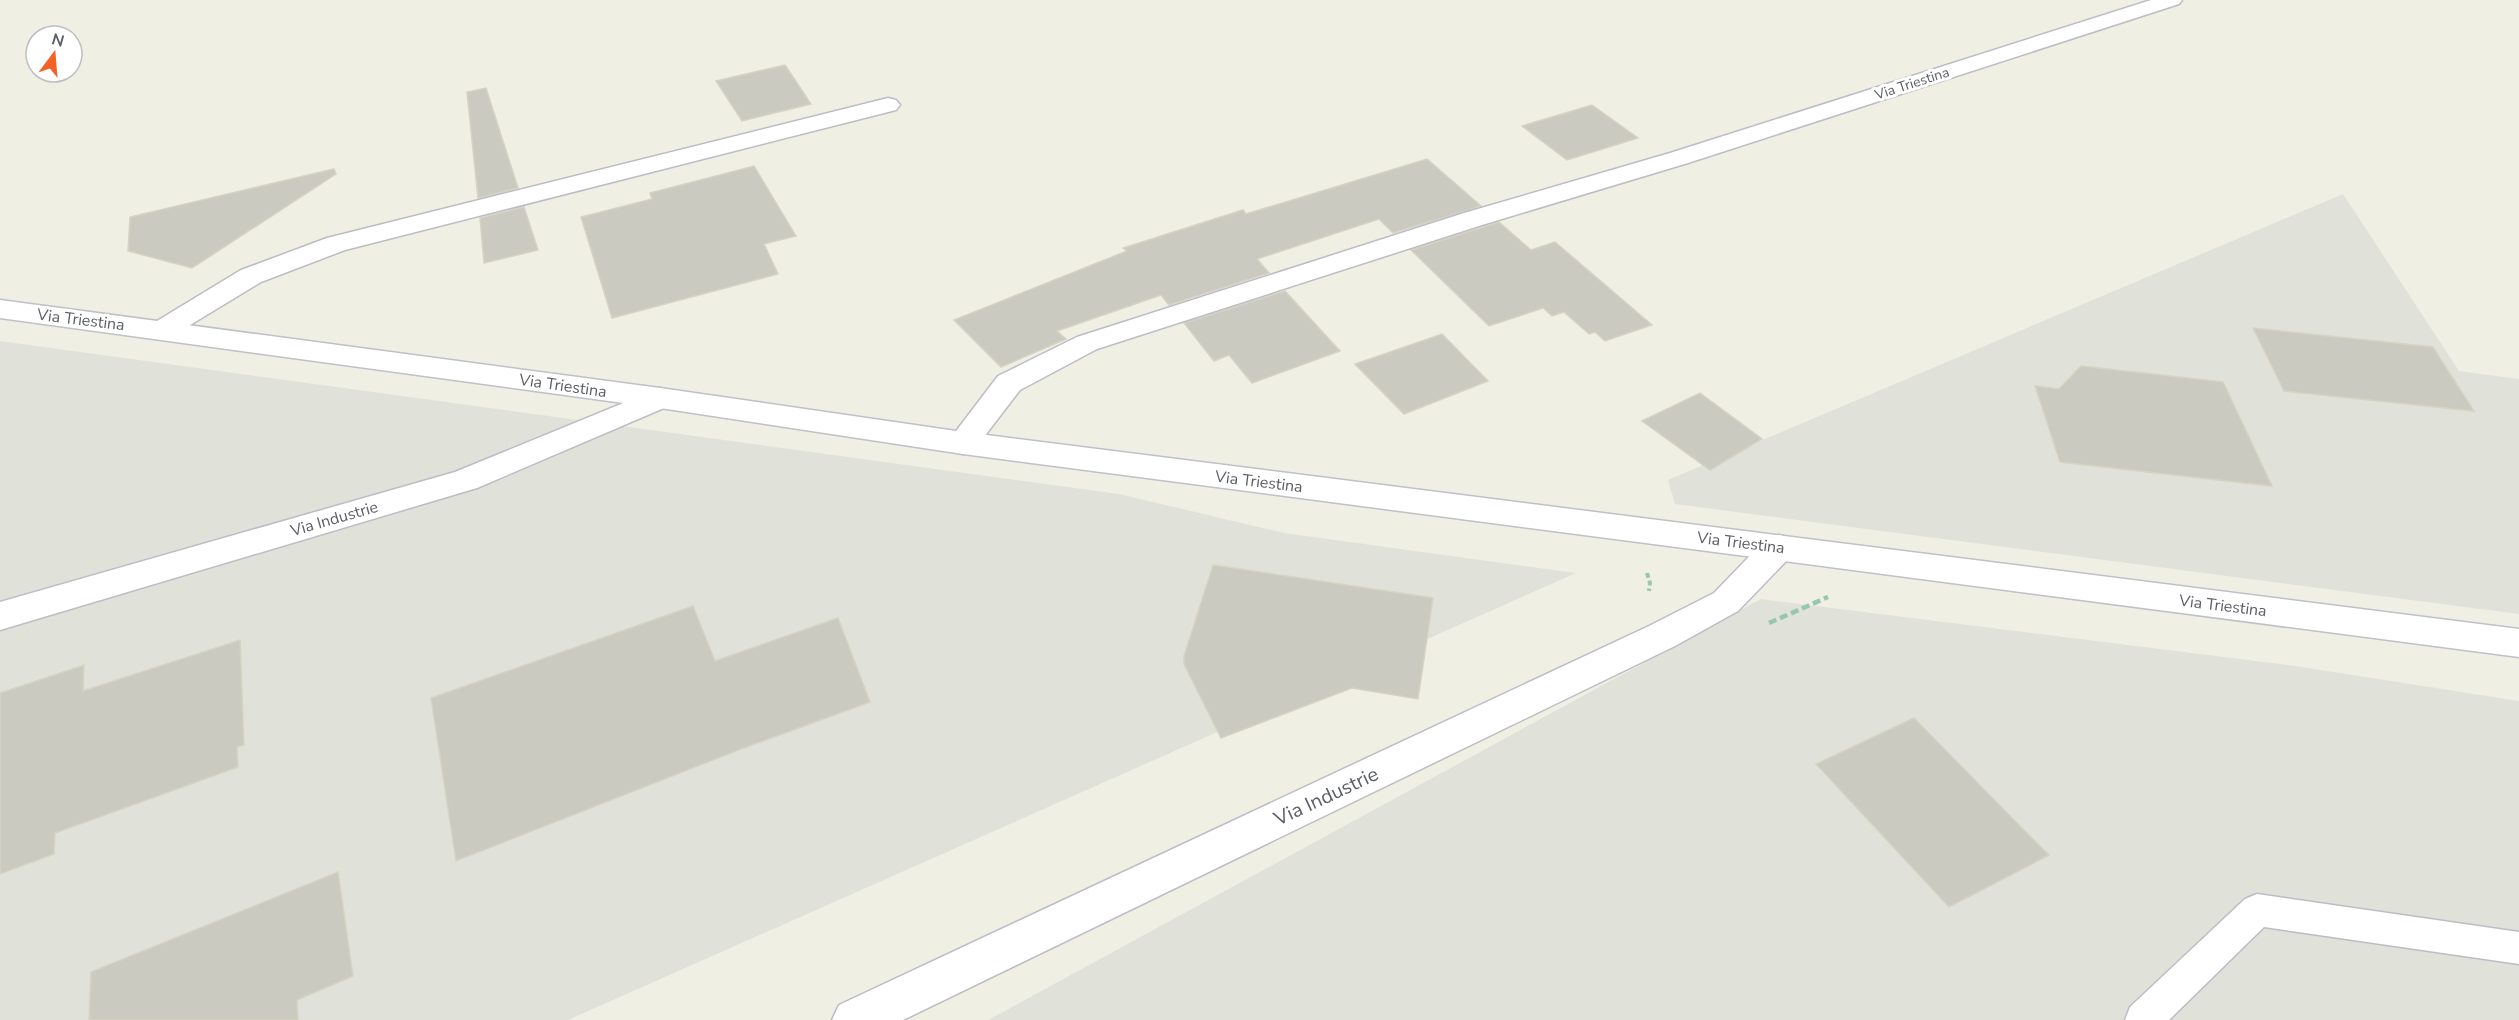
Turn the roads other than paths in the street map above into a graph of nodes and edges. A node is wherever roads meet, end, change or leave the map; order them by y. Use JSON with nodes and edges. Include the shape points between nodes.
{"nodes":[{"id":1,"x":2172,"y":0,"type":"edge"},
{"id":2,"x":888,"y":105,"type":"dead end"},
{"id":3,"x":0,"y":309,"type":"edge"},
{"id":4,"x":162,"y":330,"type":"junction"},
{"id":5,"x":660,"y":398,"type":"junction"},
{"id":6,"x":963,"y":443,"type":"junction"},
{"id":7,"x":1779,"y":547,"type":"junction"},
{"id":8,"x":0,"y":616,"type":"edge"},
{"id":9,"x":2519,"y":643,"type":"edge"},
{"id":10,"x":2519,"y":948,"type":"edge"},
{"id":11,"x":855,"y":1020,"type":"edge"},
{"id":12,"x":2143,"y":1020,"type":"edge"}],
"edges":[{"from":1,"to":6,"type":"street","name":"Via Triestina","via":[[1087,343],[1009,383]]},
{"from":2,"to":4,"type":"street","via":[[336,244],[251,276]]},
{"from":3,"to":4,"type":"street","name":"Via Triestina"},
{"from":4,"to":5,"type":"street","name":"Via Triestina"},
{"from":5,"to":6,"type":"street","name":"Via Triestina"},
{"from":5,"to":8,"type":"street","name":"Via Industrie","via":[[466,480]]},
{"from":6,"to":7,"type":"street","name":"Via Triestina"},
{"from":7,"to":9,"type":"street","name":"Via Triestina"},
{"from":7,"to":11,"type":"street","name":"Via Industrie","via":[[1726,602],[1662,636]]},
{"from":10,"to":12,"type":"lane","via":[[2257,910]]}]}
